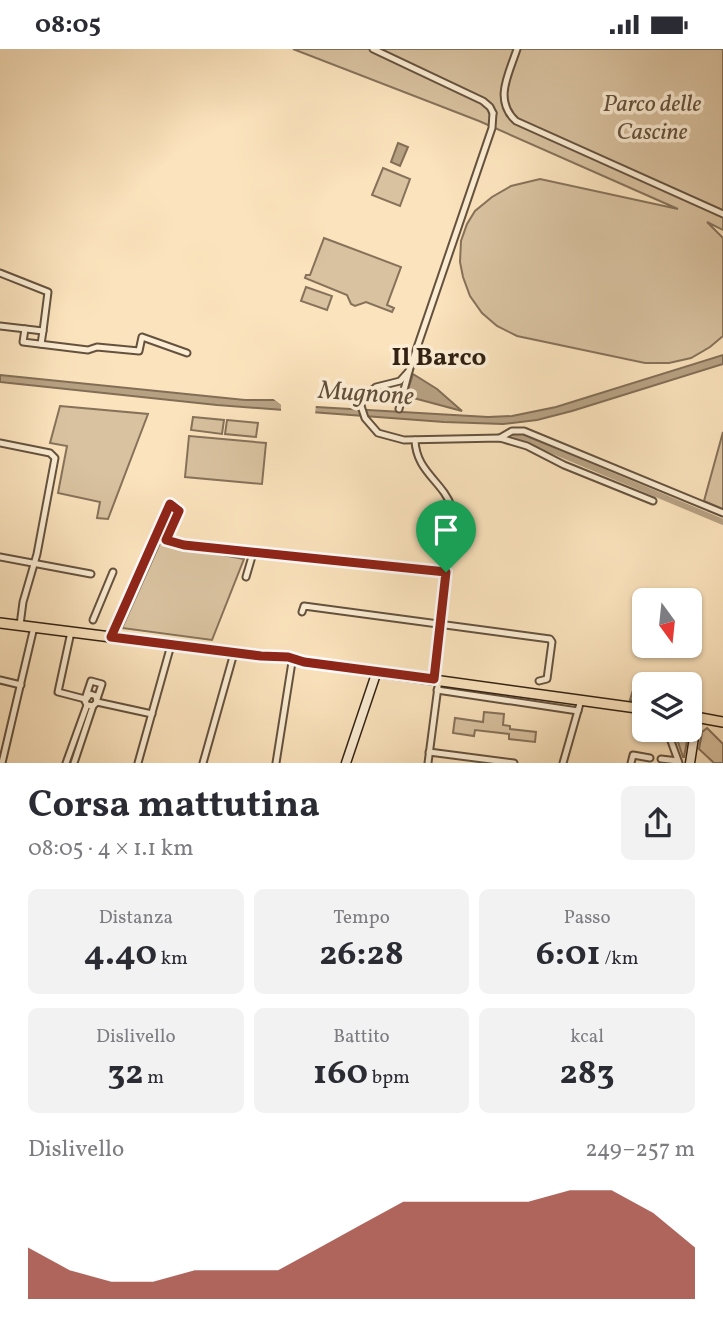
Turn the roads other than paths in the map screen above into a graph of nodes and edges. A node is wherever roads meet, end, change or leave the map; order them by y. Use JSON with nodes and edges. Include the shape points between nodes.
{"nodes":[{"id":1,"x":373,"y":49,"type":"edge"},
{"id":2,"x":517,"y":49,"type":"edge"},
{"id":3,"x":505,"y":108,"type":"junction"},
{"id":4,"x":493,"y":113,"type":"junction"},
{"id":5,"x":723,"y":214,"type":"edge"},
{"id":6,"x":0,"y":273,"type":"edge"},
{"id":7,"x":0,"y":326,"type":"edge"},
{"id":8,"x":25,"y":329,"type":"junction"},
{"id":9,"x":43,"y":331,"type":"junction"},
{"id":10,"x":41,"y":344,"type":"junction"},
{"id":11,"x":187,"y":353,"type":"dead end"},
{"id":12,"x":409,"y":372,"type":"junction"},
{"id":13,"x":399,"y":409,"type":"dead end"},
{"id":14,"x":506,"y":435,"type":"junction"},
{"id":15,"x":415,"y":440,"type":"junction"},
{"id":16,"x":0,"y":443,"type":"edge"},
{"id":17,"x":653,"y":501,"type":"dead end"},
{"id":18,"x":723,"y":513,"type":"edge"},
{"id":19,"x":155,"y":538,"type":"junction"},
{"id":20,"x":166,"y":540,"type":"junction"},
{"id":21,"x":253,"y":553,"type":"junction"},
{"id":22,"x":0,"y":557,"type":"edge"},
{"id":23,"x":34,"y":563,"type":"junction"},
{"id":24,"x":113,"y":572,"type":"dead end"},
{"id":25,"x":446,"y":572,"type":"junction"},
{"id":26,"x":90,"y":574,"type":"dead end"},
{"id":27,"x":246,"y":577,"type":"dead end"},
{"id":28,"x":302,"y":612,"type":"dead end"},
{"id":29,"x":93,"y":620,"type":"dead end"},
{"id":30,"x":0,"y":623,"type":"edge"},
{"id":31,"x":440,"y":624,"type":"junction"},
{"id":32,"x":20,"y":625,"type":"junction"},
{"id":33,"x":34,"y":627,"type":"junction"},
{"id":34,"x":71,"y":632,"type":"junction"},
{"id":35,"x":111,"y":637,"type":"junction"},
{"id":36,"x":171,"y":645,"type":"junction"},
{"id":37,"x":234,"y":653,"type":"junction"},
{"id":38,"x":295,"y":662,"type":"junction"},
{"id":39,"x":377,"y":671,"type":"junction"},
{"id":40,"x":437,"y":679,"type":"junction"},
{"id":41,"x":0,"y":680,"type":"edge"},
{"id":42,"x":539,"y":681,"type":"dead end"},
{"id":43,"x":21,"y":685,"type":"junction"},
{"id":44,"x":437,"y":690,"type":"junction"},
{"id":45,"x":581,"y":700,"type":"junction"},
{"id":46,"x":91,"y":701,"type":"junction"},
{"id":47,"x":632,"y":707,"type":"edge"},
{"id":48,"x":578,"y":711,"type":"junction"},
{"id":49,"x":152,"y":714,"type":"junction"},
{"id":50,"x":702,"y":718,"type":"edge"},
{"id":51,"x":723,"y":722,"type":"edge"},
{"id":52,"x":671,"y":742,"type":"edge"},
{"id":53,"x":691,"y":742,"type":"edge"},
{"id":54,"x":429,"y":752,"type":"junction"},
{"id":55,"x":447,"y":754,"type":"junction"},
{"id":56,"x":650,"y":758,"type":"dead end"},
{"id":57,"x":661,"y":759,"type":"dead end"},
{"id":58,"x":469,"y":760,"type":"edge"},
{"id":59,"x":1,"y":761,"type":"edge"},
{"id":60,"x":678,"y":762,"type":"edge"},
{"id":61,"x":66,"y":763,"type":"edge"},
{"id":62,"x":74,"y":763,"type":"edge"},
{"id":63,"x":138,"y":763,"type":"edge"},
{"id":64,"x":203,"y":763,"type":"edge"},
{"id":65,"x":276,"y":763,"type":"edge"},
{"id":66,"x":346,"y":763,"type":"edge"},
{"id":67,"x":428,"y":763,"type":"edge"},
{"id":68,"x":446,"y":763,"type":"edge"},
{"id":69,"x":514,"y":763,"type":"edge"},
{"id":70,"x":563,"y":763,"type":"edge"},
{"id":71,"x":631,"y":763,"type":"edge"},
{"id":72,"x":690,"y":763,"type":"edge"}],
"edges":[{"from":1,"to":4,"type":"street","via":[[483,101]]},
{"from":2,"to":3,"type":"street","via":[[502,95]]},
{"from":3,"to":4,"type":"street"},
{"from":3,"to":5,"type":"street","via":[[516,121]]},
{"from":4,"to":12,"type":"street","via":[[492,128]]},
{"from":6,"to":9,"type":"street","via":[[48,292]]},
{"from":7,"to":8,"type":"street"},
{"from":8,"to":9,"type":"street"},
{"from":8,"to":10,"type":"street","via":[[23,342]]},
{"from":9,"to":10,"type":"street"},
{"from":10,"to":11,"type":"street","via":[[139,351],[142,337]]},
{"from":12,"to":13,"type":"street"},
{"from":12,"to":15,"type":"street","via":[[396,383],[367,392],[361,406],[375,431]]},
{"from":14,"to":15,"type":"street"},
{"from":14,"to":17,"type":"street","via":[[564,465]]},
{"from":14,"to":18,"type":"street","via":[[524,431]]},
{"from":15,"to":25,"type":"street","via":[[419,461],[452,508]]},
{"from":16,"to":23,"type":"street","via":[[50,453],[55,458]]},
{"from":19,"to":20,"type":"street"},
{"from":19,"to":20,"type":"street","via":[[170,504],[179,511]]},
{"from":19,"to":35,"type":"street"},
{"from":20,"to":21,"type":"street"},
{"from":21,"to":25,"type":"street"},
{"from":21,"to":27,"type":"street"},
{"from":22,"to":23,"type":"street"},
{"from":23,"to":26,"type":"street"},
{"from":23,"to":32,"type":"street"},
{"from":24,"to":29,"type":"street"},
{"from":25,"to":31,"type":"street"},
{"from":28,"to":31,"type":"street","via":[[304,606]]},
{"from":30,"to":32,"type":"main road"},
{"from":31,"to":40,"type":"street"},
{"from":31,"to":42,"type":"street","via":[[550,639],[547,679]]},
{"from":32,"to":33,"type":"main road"},
{"from":33,"to":34,"type":"main road"},
{"from":33,"to":43,"type":"street"},
{"from":34,"to":35,"type":"main road"},
{"from":34,"to":46,"type":"street","via":[[58,692]]},
{"from":35,"to":36,"type":"main road"},
{"from":36,"to":37,"type":"main road"},
{"from":36,"to":49,"type":"street"},
{"from":37,"to":38,"type":"main road","via":[[288,657]]},
{"from":37,"to":64,"type":"street"},
{"from":38,"to":39,"type":"main road"},
{"from":38,"to":65,"type":"street"},
{"from":39,"to":40,"type":"main road"},
{"from":39,"to":66,"type":"street"},
{"from":40,"to":44,"type":"street"},
{"from":40,"to":45,"type":"main road"},
{"from":41,"to":43,"type":"street"},
{"from":43,"to":59,"type":"street"},
{"from":44,"to":48,"type":"street"},
{"from":44,"to":54,"type":"street"},
{"from":45,"to":47,"type":"main road"},
{"from":45,"to":48,"type":"street"},
{"from":46,"to":49,"type":"street"},
{"from":46,"to":61,"type":"street"},
{"from":46,"to":62,"type":"street"},
{"from":48,"to":70,"type":"street"},
{"from":49,"to":63,"type":"street"},
{"from":50,"to":51,"type":"main road"},
{"from":52,"to":60,"type":"street"},
{"from":53,"to":72,"type":"street"},
{"from":54,"to":55,"type":"street"},
{"from":54,"to":67,"type":"street"},
{"from":55,"to":58,"type":"street"},
{"from":55,"to":68,"type":"street"},
{"from":56,"to":71,"type":"street","via":[[633,755]]},
{"from":57,"to":60,"type":"street"},
{"from":58,"to":69,"type":"street"}]}
